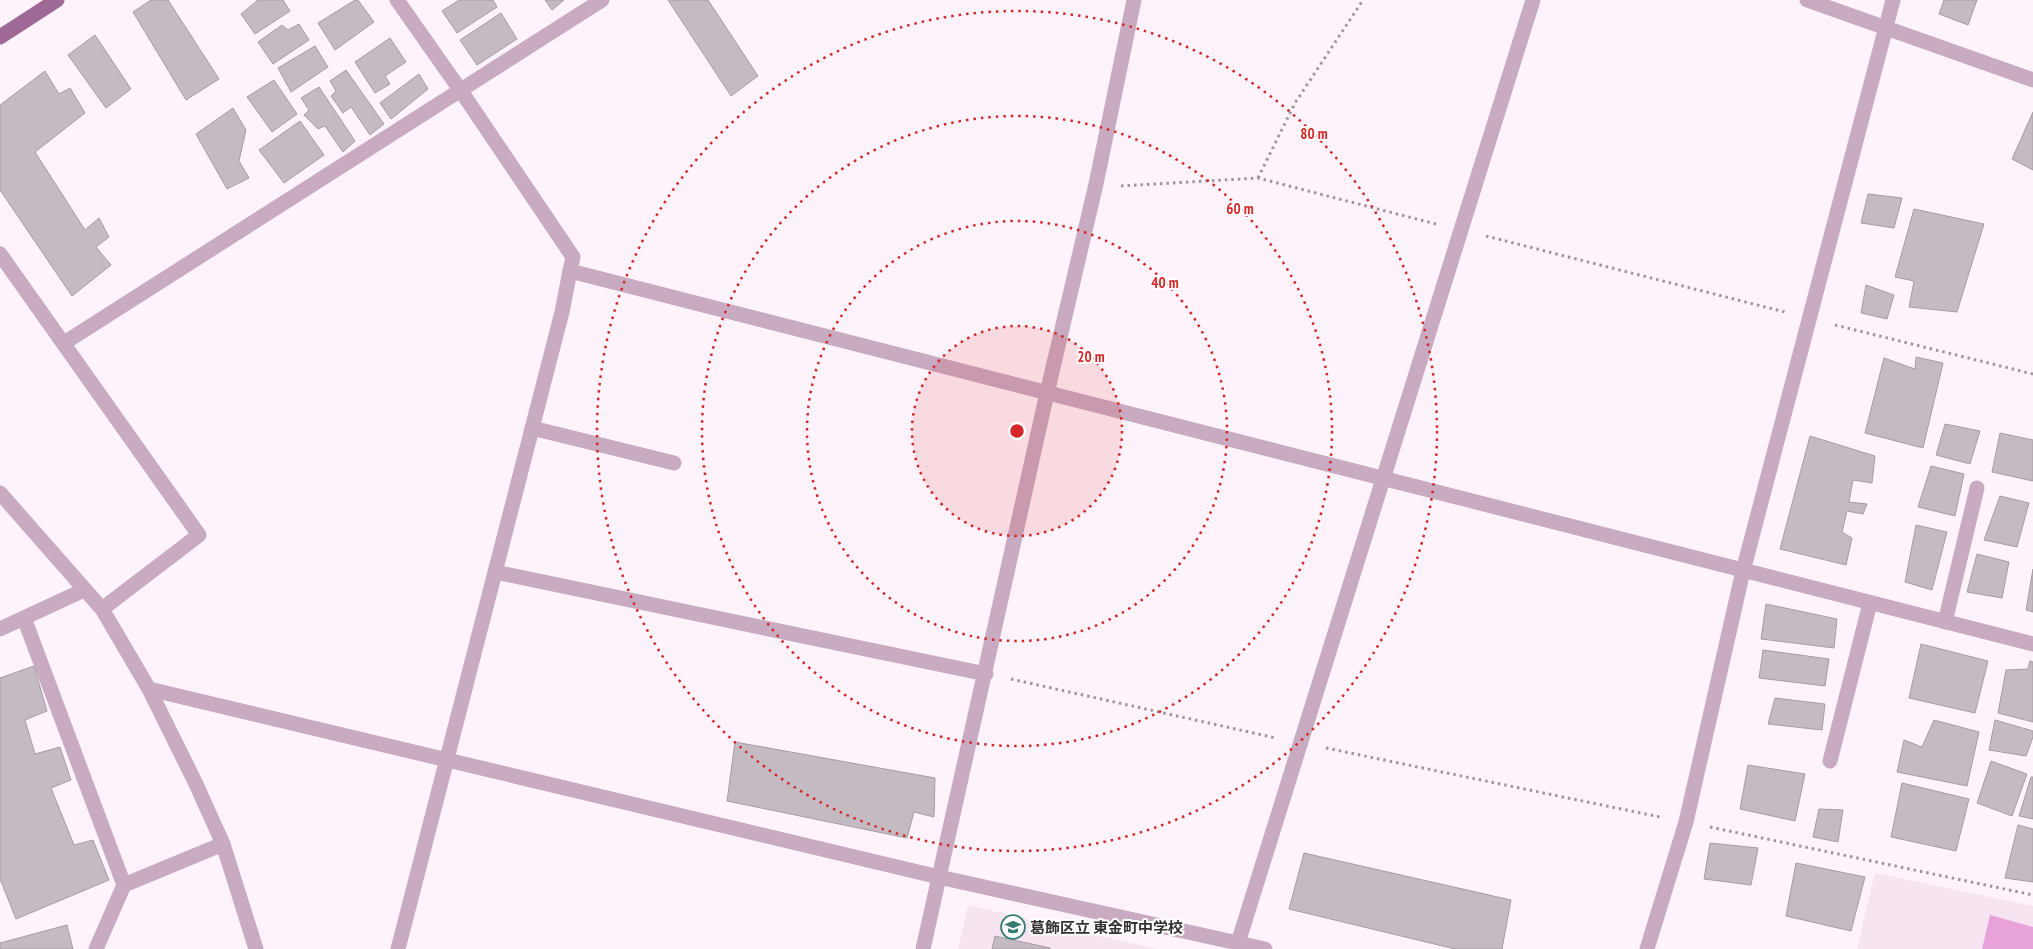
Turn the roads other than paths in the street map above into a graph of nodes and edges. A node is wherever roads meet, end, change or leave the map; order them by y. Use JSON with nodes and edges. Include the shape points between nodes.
{"nodes":[{"id":1,"x":57,"y":0,"type":"edge"},
{"id":2,"x":398,"y":0,"type":"edge"},
{"id":3,"x":602,"y":0,"type":"edge"},
{"id":4,"x":1134,"y":0,"type":"edge"},
{"id":5,"x":1533,"y":0,"type":"edge"},
{"id":6,"x":1807,"y":0,"type":"edge"},
{"id":7,"x":1893,"y":0,"type":"edge"},
{"id":8,"x":1886,"y":28,"type":"junction"},
{"id":9,"x":0,"y":37,"type":"edge"},
{"id":10,"x":2033,"y":80,"type":"edge"},
{"id":11,"x":461,"y":90,"type":"junction"},
{"id":12,"x":0,"y":254,"type":"edge"},
{"id":13,"x":570,"y":271,"type":"junction"},
{"id":14,"x":64,"y":343,"type":"junction"},
{"id":15,"x":1048,"y":393,"type":"junction"},
{"id":16,"x":532,"y":428,"type":"junction"},
{"id":17,"x":674,"y":463,"type":"dead end"},
{"id":18,"x":1383,"y":478,"type":"junction"},
{"id":19,"x":1977,"y":488,"type":"dead end"},
{"id":20,"x":0,"y":492,"type":"edge"},
{"id":21,"x":1743,"y":571,"type":"junction"},
{"id":22,"x":495,"y":572,"type":"junction"},
{"id":23,"x":84,"y":590,"type":"junction"},
{"id":24,"x":1870,"y":603,"type":"junction"},
{"id":25,"x":102,"y":610,"type":"junction"},
{"id":26,"x":24,"y":618,"type":"junction"},
{"id":27,"x":1945,"y":622,"type":"junction"},
{"id":28,"x":0,"y":629,"type":"edge"},
{"id":29,"x":2033,"y":644,"type":"edge"},
{"id":30,"x":986,"y":674,"type":"junction"},
{"id":31,"x":149,"y":689,"type":"junction"},
{"id":32,"x":446,"y":758,"type":"junction"},
{"id":33,"x":1830,"y":761,"type":"dead end"},
{"id":34,"x":223,"y":844,"type":"junction"},
{"id":35,"x":939,"y":877,"type":"junction"},
{"id":36,"x":124,"y":885,"type":"junction"},
{"id":37,"x":1238,"y":943,"type":"junction"},
{"id":38,"x":96,"y":949,"type":"edge"},
{"id":39,"x":256,"y":949,"type":"edge"},
{"id":40,"x":398,"y":949,"type":"edge"},
{"id":41,"x":923,"y":949,"type":"edge"},
{"id":42,"x":1265,"y":949,"type":"edge"},
{"id":43,"x":1647,"y":949,"type":"edge"}],
"edges":[{"from":1,"to":9,"type":"main road"},
{"from":2,"to":11,"type":"street"},
{"from":3,"to":11,"type":"street"},
{"from":4,"to":15,"type":"street"},
{"from":5,"to":18,"type":"street"},
{"from":6,"to":8,"type":"street"},
{"from":7,"to":8,"type":"street"},
{"from":8,"to":10,"type":"street"},
{"from":8,"to":21,"type":"street"},
{"from":11,"to":13,"type":"street","via":[[573,257]]},
{"from":11,"to":14,"type":"street"},
{"from":12,"to":14,"type":"street"},
{"from":13,"to":15,"type":"street"},
{"from":13,"to":16,"type":"street"},
{"from":14,"to":25,"type":"street","via":[[199,535]]},
{"from":15,"to":18,"type":"street"},
{"from":15,"to":30,"type":"street"},
{"from":16,"to":17,"type":"street"},
{"from":16,"to":22,"type":"street"},
{"from":18,"to":21,"type":"street"},
{"from":18,"to":37,"type":"street"},
{"from":19,"to":27,"type":"street"},
{"from":20,"to":23,"type":"street"},
{"from":21,"to":24,"type":"street"},
{"from":21,"to":43,"type":"street","via":[[1686,822]]},
{"from":22,"to":30,"type":"street"},
{"from":22,"to":32,"type":"street"},
{"from":23,"to":25,"type":"street"},
{"from":23,"to":26,"type":"street"},
{"from":24,"to":27,"type":"street"},
{"from":24,"to":33,"type":"street"},
{"from":25,"to":31,"type":"street"},
{"from":26,"to":28,"type":"street"},
{"from":26,"to":36,"type":"street"},
{"from":27,"to":29,"type":"street"},
{"from":30,"to":35,"type":"street"},
{"from":31,"to":32,"type":"street"},
{"from":31,"to":34,"type":"street"},
{"from":32,"to":35,"type":"street"},
{"from":32,"to":40,"type":"street"},
{"from":34,"to":36,"type":"street"},
{"from":34,"to":39,"type":"street"},
{"from":35,"to":37,"type":"street"},
{"from":35,"to":41,"type":"street"},
{"from":36,"to":38,"type":"street"},
{"from":37,"to":42,"type":"street"}]}
